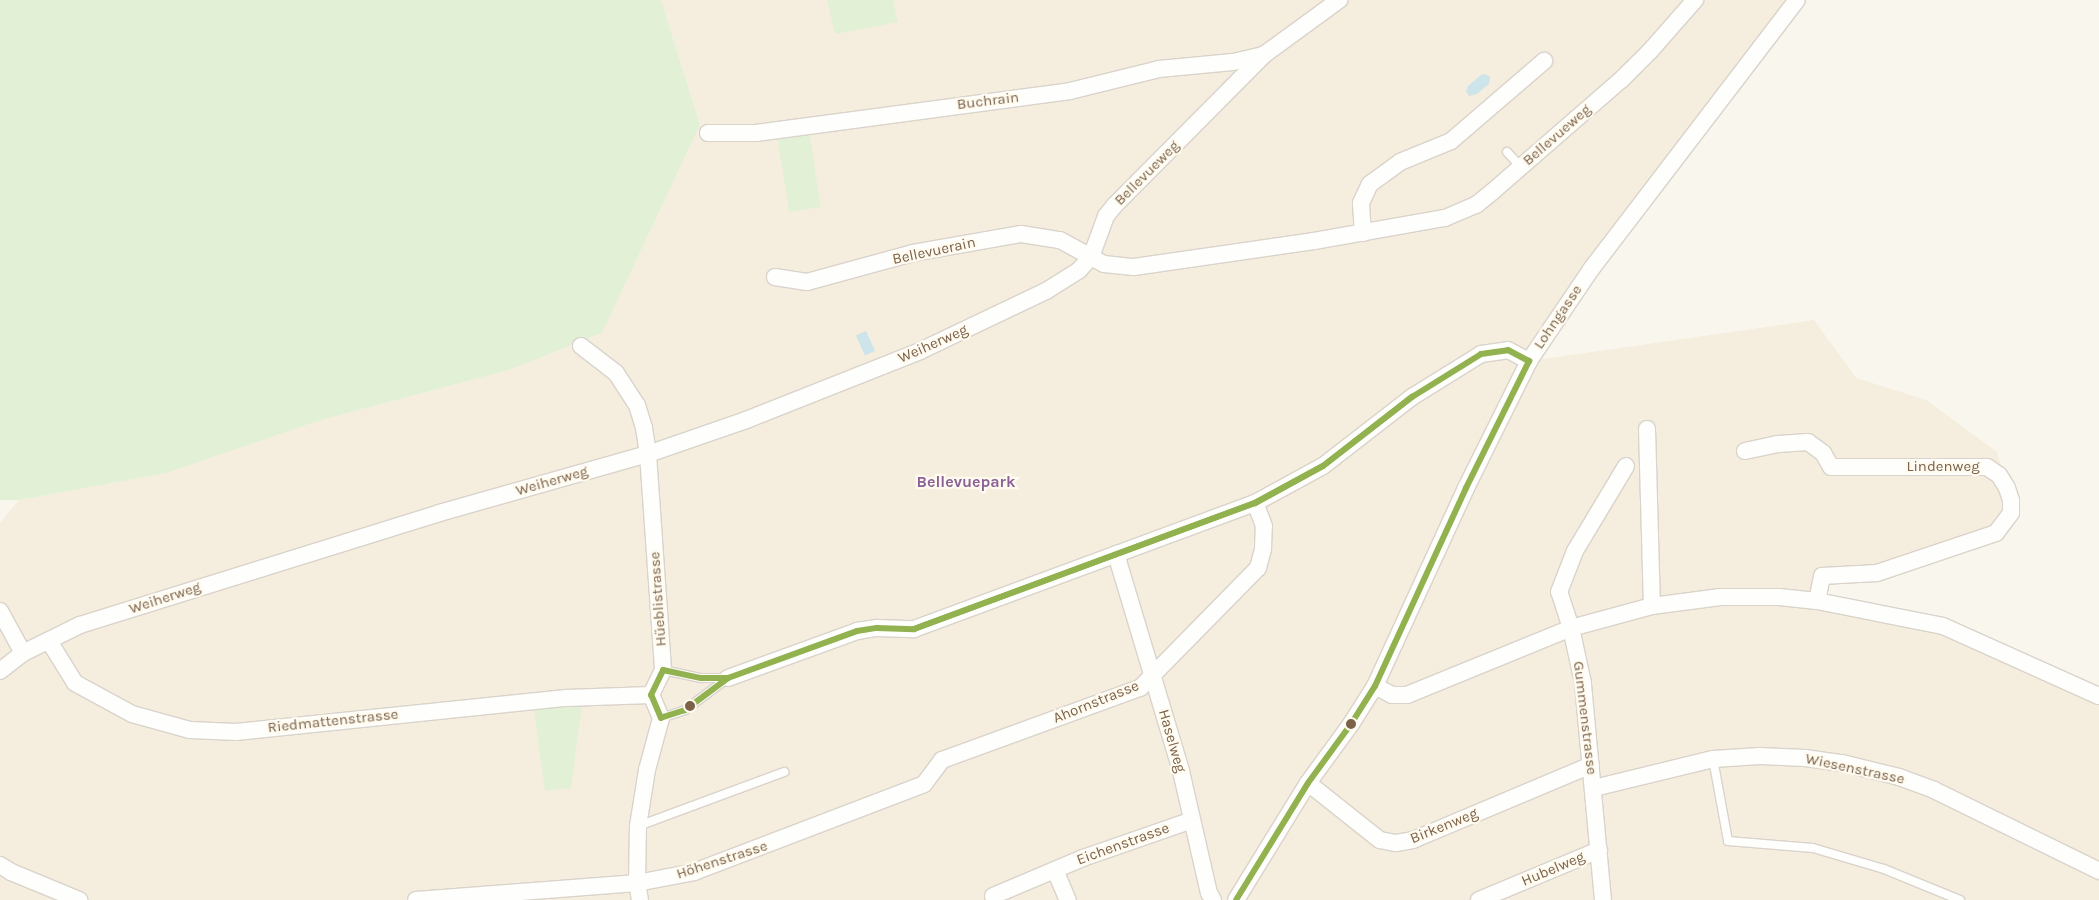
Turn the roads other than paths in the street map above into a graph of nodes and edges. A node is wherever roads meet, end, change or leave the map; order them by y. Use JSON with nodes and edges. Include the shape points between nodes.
{"nodes":[{"id":1,"x":1339,"y":0,"type":"edge"},
{"id":2,"x":1695,"y":0,"type":"edge"},
{"id":3,"x":1797,"y":0,"type":"edge"},
{"id":4,"x":1265,"y":54,"type":"junction"},
{"id":5,"x":1544,"y":61,"type":"dead end"},
{"id":6,"x":708,"y":133,"type":"dead end"},
{"id":7,"x":1507,"y":152,"type":"dead end"},
{"id":8,"x":1520,"y":166,"type":"junction"},
{"id":9,"x":1363,"y":232,"type":"junction"},
{"id":10,"x":1091,"y":257,"type":"junction"},
{"id":11,"x":775,"y":276,"type":"dead end"},
{"id":12,"x":581,"y":346,"type":"dead end"},
{"id":13,"x":1529,"y":361,"type":"junction"},
{"id":14,"x":1647,"y":429,"type":"dead end"},
{"id":15,"x":1745,"y":451,"type":"dead end"},
{"id":16,"x":648,"y":454,"type":"junction"},
{"id":17,"x":1626,"y":466,"type":"dead end"},
{"id":18,"x":1255,"y":503,"type":"junction"},
{"id":19,"x":1116,"y":554,"type":"junction"},
{"id":20,"x":1817,"y":601,"type":"junction"},
{"id":21,"x":1652,"y":606,"type":"junction"},
{"id":22,"x":0,"y":611,"type":"edge"},
{"id":23,"x":1571,"y":628,"type":"junction"},
{"id":24,"x":49,"y":641,"type":"junction"},
{"id":25,"x":23,"y":653,"type":"junction"},
{"id":26,"x":663,"y":670,"type":"junction"},
{"id":27,"x":0,"y":671,"type":"edge"},
{"id":28,"x":1153,"y":674,"type":"junction"},
{"id":29,"x":728,"y":678,"type":"junction"},
{"id":30,"x":1375,"y":686,"type":"junction"},
{"id":31,"x":651,"y":695,"type":"junction"},
{"id":32,"x":2099,"y":696,"type":"edge"},
{"id":33,"x":661,"y":718,"type":"junction"},
{"id":34,"x":1713,"y":759,"type":"junction"},
{"id":35,"x":1591,"y":765,"type":"junction"},
{"id":36,"x":784,"y":772,"type":"dead end"},
{"id":37,"x":1308,"y":783,"type":"junction"},
{"id":38,"x":1594,"y":788,"type":"junction"},
{"id":39,"x":843,"y":814,"type":"joint"},
{"id":40,"x":1192,"y":820,"type":"junction"},
{"id":41,"x":638,"y":826,"type":"junction"},
{"id":42,"x":1599,"y":850,"type":"junction"},
{"id":43,"x":0,"y":865,"type":"edge"},
{"id":44,"x":1055,"y":870,"type":"junction"},
{"id":45,"x":2099,"y":870,"type":"edge"},
{"id":46,"x":637,"y":883,"type":"junction"},
{"id":47,"x":992,"y":896,"type":"dead end"},
{"id":48,"x":79,"y":900,"type":"edge"},
{"id":49,"x":416,"y":900,"type":"edge"},
{"id":50,"x":640,"y":900,"type":"edge"},
{"id":51,"x":1068,"y":900,"type":"edge"},
{"id":52,"x":1213,"y":900,"type":"edge"},
{"id":53,"x":1236,"y":900,"type":"edge"},
{"id":54,"x":1480,"y":900,"type":"edge"},
{"id":55,"x":1603,"y":900,"type":"edge"},
{"id":56,"x":1960,"y":900,"type":"edge"}],
"edges":[{"from":1,"to":4,"type":"street","name":"Bellevueweg"},
{"from":2,"to":8,"type":"street","name":"Bellevueweg","via":[[1620,80]]},
{"from":3,"to":13,"type":"street","name":"Lohngasse","via":[[1592,268]]},
{"from":4,"to":6,"type":"street","name":"Buchrain","via":[[1233,62],[1159,69],[1070,91],[756,133]]},
{"from":4,"to":10,"type":"street","name":"Bellevueweg","via":[[1115,205],[1106,216]]},
{"from":5,"to":9,"type":"street","via":[[1452,141],[1400,162],[1370,184],[1362,203]]},
{"from":7,"to":8,"type":"lane"},
{"from":8,"to":9,"type":"street","name":"Bellevueweg","via":[[1481,201],[1462,212],[1422,223]]},
{"from":9,"to":10,"type":"street","name":"Bellevueweg","via":[[1134,267],[1111,266]]},
{"from":10,"to":11,"type":"street","name":"Bellevuerain","via":[[1060,240],[1021,234],[913,253],[807,282]]},
{"from":10,"to":16,"type":"street","name":"Weiherweg","via":[[1059,284],[920,351],[801,399]]},
{"from":12,"to":16,"type":"street","name":"Hüeblistrasse","via":[[616,373],[638,406]]},
{"from":13,"to":18,"type":"street","via":[[1508,350],[1482,354],[1412,397],[1323,466]]},
{"from":13,"to":30,"type":"street","name":"Lohngasse","via":[[1466,488]]},
{"from":14,"to":21,"type":"street"},
{"from":15,"to":20,"type":"street","name":"Lindenweg","via":[[1808,442],[1823,453],[1831,467],[1987,467],[1999,475],[2007,488],[2011,513],[1996,533],[1877,573],[1822,576]]},
{"from":16,"to":24,"type":"street","name":"Weiherweg","via":[[439,512],[80,625]]},
{"from":16,"to":26,"type":"street","name":"Hüeblistrasse"},
{"from":17,"to":23,"type":"street","name":"Gummenstrasse","via":[[1575,551],[1559,592]]},
{"from":18,"to":19,"type":"street"},
{"from":18,"to":28,"type":"street","name":"Ahornstrasse","via":[[1264,526],[1258,568]]},
{"from":19,"to":28,"type":"street","name":"Haselweg"},
{"from":19,"to":29,"type":"street","via":[[914,629],[856,631]]},
{"from":20,"to":21,"type":"street","via":[[1779,597],[1720,598]]},
{"from":20,"to":32,"type":"street","via":[[1944,626]]},
{"from":21,"to":23,"type":"street"},
{"from":22,"to":25,"type":"street"},
{"from":23,"to":30,"type":"street","via":[[1407,695],[1392,695]]},
{"from":23,"to":35,"type":"street","name":"Gummenstrasse","via":[[1583,682]]},
{"from":24,"to":25,"type":"street","name":"Weiherweg"},
{"from":24,"to":31,"type":"street","name":"Riedmattenstrasse","via":[[75,683],[132,714],[190,730],[236,732],[556,699]]},
{"from":25,"to":27,"type":"street","name":"Weiherweg"},
{"from":26,"to":29,"type":"lane","via":[[701,678]]},
{"from":26,"to":31,"type":"street","name":"Hüeblistrasse"},
{"from":28,"to":39,"type":"street","name":"Ahornstrasse","via":[[1140,688],[942,760],[924,784]]},
{"from":28,"to":40,"type":"street","name":"Haselweg"},
{"from":29,"to":33,"type":"lane","via":[[685,710]]},
{"from":30,"to":37,"type":"street","name":"Lohngasse"},
{"from":31,"to":33,"type":"street"},
{"from":33,"to":41,"type":"street","via":[[647,770]]},
{"from":34,"to":38,"type":"street","name":"Wiesenstrasse"},
{"from":34,"to":45,"type":"street","name":"Wiesenstrasse","via":[[1805,758],[1899,777],[1939,792]]},
{"from":34,"to":56,"type":"lane","via":[[1728,841],[1813,848],[1884,869]]},
{"from":35,"to":37,"type":"street","name":"Birkenweg","via":[[1414,840],[1396,843],[1380,840]]},
{"from":35,"to":38,"type":"street","name":"Gummenstrasse"},
{"from":36,"to":41,"type":"lane"},
{"from":37,"to":53,"type":"street","name":"Lohngasse"},
{"from":38,"to":42,"type":"street","name":"Gummenstrasse"},
{"from":39,"to":46,"type":"street","name":"Höhenstrasse","via":[[694,872]]},
{"from":40,"to":44,"type":"street","name":"Eichenstrasse"},
{"from":40,"to":52,"type":"street","name":"Haselweg"},
{"from":41,"to":46,"type":"street"},
{"from":42,"to":54,"type":"street","name":"Hubelweg"},
{"from":42,"to":55,"type":"street","name":"Gummenstrasse"},
{"from":43,"to":48,"type":"street"},
{"from":44,"to":47,"type":"street","name":"Eichenstrasse"},
{"from":44,"to":51,"type":"street"},
{"from":46,"to":49,"type":"street","name":"Höhenstrasse"},
{"from":46,"to":50,"type":"street"}]}
